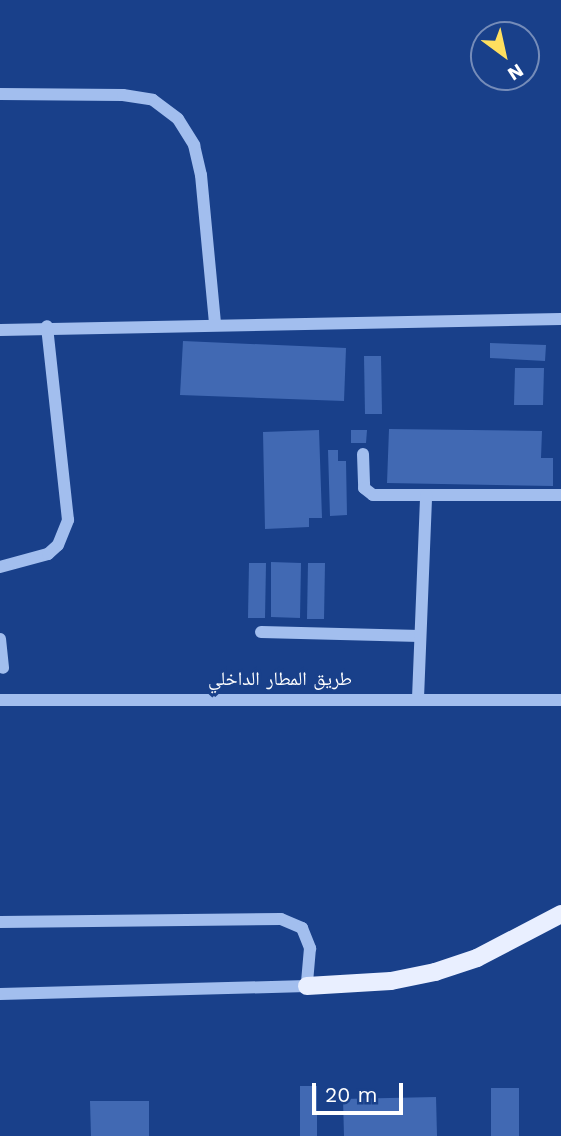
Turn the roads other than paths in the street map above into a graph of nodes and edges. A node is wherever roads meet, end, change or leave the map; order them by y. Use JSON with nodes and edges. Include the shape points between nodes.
{"nodes":[{"id":1,"x":0,"y":94,"type":"edge"},
{"id":2,"x":561,"y":319,"type":"edge"},
{"id":3,"x":215,"y":324,"type":"junction"},
{"id":4,"x":47,"y":326,"type":"junction"},
{"id":5,"x":0,"y":330,"type":"edge"},
{"id":6,"x":363,"y":454,"type":"dead end"},
{"id":7,"x":426,"y":495,"type":"junction"},
{"id":8,"x":561,"y":495,"type":"edge"},
{"id":9,"x":0,"y":567,"type":"edge"},
{"id":10,"x":261,"y":632,"type":"dead end"},
{"id":11,"x":420,"y":636,"type":"junction"},
{"id":12,"x":0,"y":639,"type":"edge"},
{"id":13,"x":4,"y":668,"type":"dead end"},
{"id":14,"x":418,"y":698,"type":"junction"},
{"id":15,"x":0,"y":700,"type":"edge"},
{"id":16,"x":561,"y":700,"type":"edge"},
{"id":17,"x":561,"y":914,"type":"edge"},
{"id":18,"x":0,"y":922,"type":"edge"},
{"id":19,"x":307,"y":986,"type":"junction"},
{"id":20,"x":0,"y":994,"type":"edge"}],
"edges":[{"from":1,"to":3,"type":"street","via":[[123,95],[153,100],[178,120],[194,145],[201,175]]},
{"from":2,"to":3,"type":"street"},
{"from":3,"to":4,"type":"street"},
{"from":4,"to":5,"type":"street"},
{"from":4,"to":9,"type":"street","via":[[68,520],[58,545],[48,554]]},
{"from":6,"to":7,"type":"street","via":[[368,492]]},
{"from":7,"to":8,"type":"street"},
{"from":7,"to":11,"type":"street"},
{"from":10,"to":11,"type":"street"},
{"from":11,"to":14,"type":"street"},
{"from":12,"to":13,"type":"street"},
{"from":14,"to":15,"type":"street","name":"طريق المطار الداخلي"},
{"from":14,"to":16,"type":"street","name":"طريق المطار الداخلي"},
{"from":17,"to":19,"type":"main road","via":[[477,958],[435,971],[391,981]]},
{"from":18,"to":19,"type":"street","via":[[281,919],[302,928],[308,937]]},
{"from":19,"to":20,"type":"street"}]}
